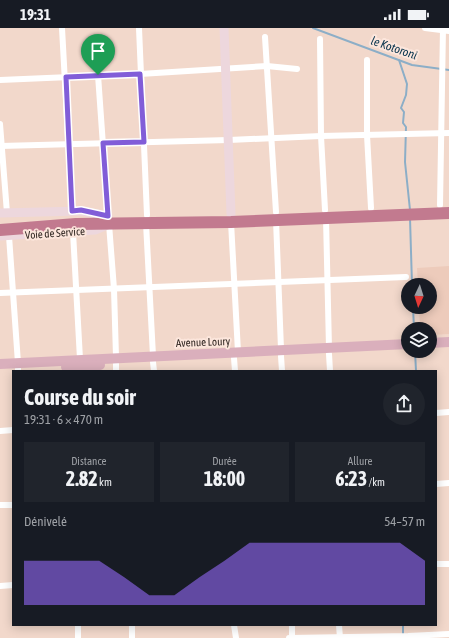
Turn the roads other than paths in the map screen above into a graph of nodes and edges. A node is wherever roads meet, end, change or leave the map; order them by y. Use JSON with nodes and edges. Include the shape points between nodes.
{"nodes":[{"id":1,"x":62,"y":28,"type":"edge"},
{"id":2,"x":139,"y":28,"type":"edge"},
{"id":3,"x":425,"y":28,"type":"edge"},
{"id":4,"x":445,"y":30,"type":"edge"},
{"id":5,"x":224,"y":32,"type":"edge"},
{"id":6,"x":265,"y":37,"type":"dead end"},
{"id":7,"x":320,"y":38,"type":"dead end"},
{"id":8,"x":367,"y":60,"type":"dead end"},
{"id":9,"x":267,"y":66,"type":"junction"},
{"id":10,"x":225,"y":69,"type":"junction"},
{"id":11,"x":296,"y":69,"type":"dead end"},
{"id":12,"x":140,"y":74,"type":"junction"},
{"id":13,"x":98,"y":75,"type":"junction"},
{"id":14,"x":66,"y":77,"type":"junction"},
{"id":15,"x":0,"y":80,"type":"edge"},
{"id":16,"x":0,"y":124,"type":"edge"},
{"id":17,"x":446,"y":134,"type":"edge"},
{"id":18,"x":367,"y":135,"type":"junction"},
{"id":19,"x":321,"y":136,"type":"junction"},
{"id":20,"x":271,"y":137,"type":"junction"},
{"id":21,"x":229,"y":140,"type":"junction"},
{"id":22,"x":144,"y":142,"type":"junction"},
{"id":23,"x":103,"y":143,"type":"junction"},
{"id":24,"x":68,"y":144,"type":"junction"},
{"id":25,"x":1,"y":146,"type":"edge"},
{"id":26,"x":371,"y":208,"type":"junction"},
{"id":27,"x":446,"y":208,"type":"edge"},
{"id":28,"x":72,"y":211,"type":"junction"},
{"id":29,"x":402,"y":211,"type":"junction"},
{"id":30,"x":325,"y":214,"type":"junction"},
{"id":31,"x":2,"y":216,"type":"edge"},
{"id":32,"x":276,"y":216,"type":"junction"},
{"id":33,"x":231,"y":218,"type":"junction"},
{"id":34,"x":147,"y":219,"type":"junction"},
{"id":35,"x":108,"y":220,"type":"junction"},
{"id":36,"x":73,"y":232,"type":"junction"},
{"id":37,"x":3,"y":234,"type":"edge"},
{"id":38,"x":406,"y":277,"type":"dead end"},
{"id":39,"x":327,"y":280,"type":"junction"},
{"id":40,"x":278,"y":281,"type":"junction"},
{"id":41,"x":235,"y":282,"type":"junction"},
{"id":42,"x":151,"y":287,"type":"junction"},
{"id":43,"x":114,"y":289,"type":"junction"},
{"id":44,"x":76,"y":290,"type":"junction"},
{"id":45,"x":14,"y":292,"type":"junction"},
{"id":46,"x":0,"y":293,"type":"edge"},
{"id":47,"x":449,"y":342,"type":"edge"},
{"id":48,"x":437,"y":343,"type":"edge"},
{"id":49,"x":401,"y":345,"type":"edge"},
{"id":50,"x":449,"y":348,"type":"edge"},
{"id":51,"x":437,"y":349,"type":"edge"},
{"id":52,"x":329,"y":351,"type":"junction"},
{"id":53,"x":401,"y":351,"type":"edge"},
{"id":54,"x":281,"y":353,"type":"junction"},
{"id":55,"x":236,"y":355,"type":"junction"},
{"id":56,"x":153,"y":363,"type":"edge"},
{"id":57,"x":0,"y":364,"type":"edge"},
{"id":58,"x":116,"y":364,"type":"edge"},
{"id":59,"x":81,"y":365,"type":"edge"},
{"id":60,"x":18,"y":368,"type":"edge"},
{"id":61,"x":0,"y":370,"type":"edge"},
{"id":62,"x":235,"y":370,"type":"edge"},
{"id":63,"x":282,"y":370,"type":"edge"},
{"id":64,"x":330,"y":370,"type":"edge"},
{"id":65,"x":437,"y":412,"type":"edge"},
{"id":66,"x":449,"y":412,"type":"edge"},
{"id":67,"x":12,"y":430,"type":"edge"},
{"id":68,"x":0,"y":431,"type":"edge"},
{"id":69,"x":437,"y":484,"type":"edge"},
{"id":70,"x":449,"y":484,"type":"edge"},
{"id":71,"x":0,"y":505,"type":"edge"},
{"id":72,"x":12,"y":505,"type":"edge"},
{"id":73,"x":437,"y":564,"type":"edge"},
{"id":74,"x":449,"y":564,"type":"edge"},
{"id":75,"x":12,"y":585,"type":"edge"},
{"id":76,"x":0,"y":586,"type":"edge"},
{"id":77,"x":78,"y":626,"type":"edge"},
{"id":78,"x":132,"y":626,"type":"edge"},
{"id":79,"x":234,"y":626,"type":"edge"},
{"id":80,"x":292,"y":626,"type":"edge"},
{"id":81,"x":339,"y":626,"type":"edge"},
{"id":82,"x":449,"y":634,"type":"edge"},
{"id":83,"x":340,"y":637,"type":"edge"},
{"id":84,"x":78,"y":638,"type":"edge"},
{"id":85,"x":132,"y":638,"type":"edge"},
{"id":86,"x":236,"y":638,"type":"edge"},
{"id":87,"x":289,"y":638,"type":"edge"},
{"id":88,"x":292,"y":638,"type":"edge"}],
"edges":[{"from":1,"to":14,"type":"street"},
{"from":2,"to":12,"type":"street"},
{"from":3,"to":4,"type":"street"},
{"from":4,"to":17,"type":"street","via":[[442,74]]},
{"from":5,"to":10,"type":"main road"},
{"from":6,"to":9,"type":"street"},
{"from":7,"to":19,"type":"street"},
{"from":8,"to":18,"type":"street"},
{"from":9,"to":10,"type":"street"},
{"from":9,"to":11,"type":"street"},
{"from":9,"to":20,"type":"street"},
{"from":10,"to":12,"type":"street"},
{"from":10,"to":21,"type":"main road"},
{"from":12,"to":13,"type":"street"},
{"from":12,"to":22,"type":"street"},
{"from":13,"to":14,"type":"street"},
{"from":13,"to":23,"type":"street"},
{"from":14,"to":15,"type":"street"},
{"from":14,"to":24,"type":"street"},
{"from":16,"to":25,"type":"street"},
{"from":17,"to":18,"type":"street"},
{"from":17,"to":27,"type":"street"},
{"from":18,"to":19,"type":"street"},
{"from":18,"to":26,"type":"street"},
{"from":19,"to":20,"type":"street"},
{"from":19,"to":30,"type":"street"},
{"from":20,"to":21,"type":"street"},
{"from":20,"to":32,"type":"street"},
{"from":21,"to":22,"type":"street"},
{"from":21,"to":33,"type":"main road"},
{"from":22,"to":23,"type":"street"},
{"from":22,"to":34,"type":"street"},
{"from":23,"to":24,"type":"street"},
{"from":23,"to":35,"type":"street"},
{"from":24,"to":25,"type":"street"},
{"from":24,"to":28,"type":"street"},
{"from":25,"to":31,"type":"street"},
{"from":26,"to":29,"type":"highway"},
{"from":26,"to":30,"type":"highway"},
{"from":27,"to":29,"type":"highway"},
{"from":28,"to":31,"type":"main road","name":"Voie de Service"},
{"from":28,"to":35,"type":"main road","name":"Voie de Service","via":[[81,210]]},
{"from":29,"to":30,"type":"highway"},
{"from":30,"to":32,"type":"highway"},
{"from":30,"to":39,"type":"street"},
{"from":31,"to":35,"type":"highway"},
{"from":32,"to":33,"type":"highway"},
{"from":32,"to":40,"type":"street"},
{"from":33,"to":34,"type":"highway"},
{"from":33,"to":41,"type":"street"},
{"from":34,"to":35,"type":"highway"},
{"from":34,"to":42,"type":"street"},
{"from":35,"to":36,"type":"main road","name":"Voie de Service","via":[[95,230]]},
{"from":35,"to":37,"type":"highway"},
{"from":35,"to":43,"type":"street"},
{"from":36,"to":37,"type":"main road","name":"Voie de Service"},
{"from":36,"to":44,"type":"street"},
{"from":37,"to":45,"type":"street"},
{"from":38,"to":39,"type":"street"},
{"from":39,"to":40,"type":"street"},
{"from":39,"to":52,"type":"street"},
{"from":40,"to":41,"type":"street"},
{"from":40,"to":54,"type":"street"},
{"from":41,"to":42,"type":"street"},
{"from":41,"to":55,"type":"street"},
{"from":42,"to":43,"type":"street"},
{"from":42,"to":56,"type":"street"},
{"from":43,"to":44,"type":"street"},
{"from":43,"to":58,"type":"street"},
{"from":44,"to":45,"type":"street"},
{"from":44,"to":59,"type":"street"},
{"from":45,"to":46,"type":"street"},
{"from":45,"to":60,"type":"street"},
{"from":47,"to":48,"type":"main road"},
{"from":49,"to":52,"type":"main road","name":"Avenue Loury"},
{"from":50,"to":51,"type":"main road"},
{"from":52,"to":53,"type":"main road","name":"Avenue Loury"},
{"from":52,"to":54,"type":"main road","name":"Avenue Loury"},
{"from":52,"to":64,"type":"street"},
{"from":54,"to":55,"type":"main road","name":"Avenue Loury"},
{"from":54,"to":63,"type":"street"},
{"from":55,"to":56,"type":"main road","name":"Avenue Loury"},
{"from":55,"to":62,"type":"street"},
{"from":56,"to":58,"type":"main road","name":"Avenue Loury"},
{"from":57,"to":60,"type":"main road","name":"Avenue Loury"},
{"from":58,"to":59,"type":"main road","name":"Avenue Loury"},
{"from":59,"to":60,"type":"main road","name":"Avenue Loury"},
{"from":60,"to":61,"type":"main road","name":"Avenue Loury"},
{"from":65,"to":66,"type":"street"},
{"from":67,"to":68,"type":"street"},
{"from":69,"to":70,"type":"street"},
{"from":71,"to":72,"type":"street"},
{"from":73,"to":74,"type":"street"},
{"from":75,"to":76,"type":"street"},
{"from":77,"to":84,"type":"street"},
{"from":78,"to":85,"type":"street"},
{"from":79,"to":86,"type":"street"},
{"from":80,"to":88,"type":"street"},
{"from":81,"to":83,"type":"street"},
{"from":82,"to":83,"type":"street"},
{"from":83,"to":88,"type":"street"},
{"from":87,"to":88,"type":"street"}]}
